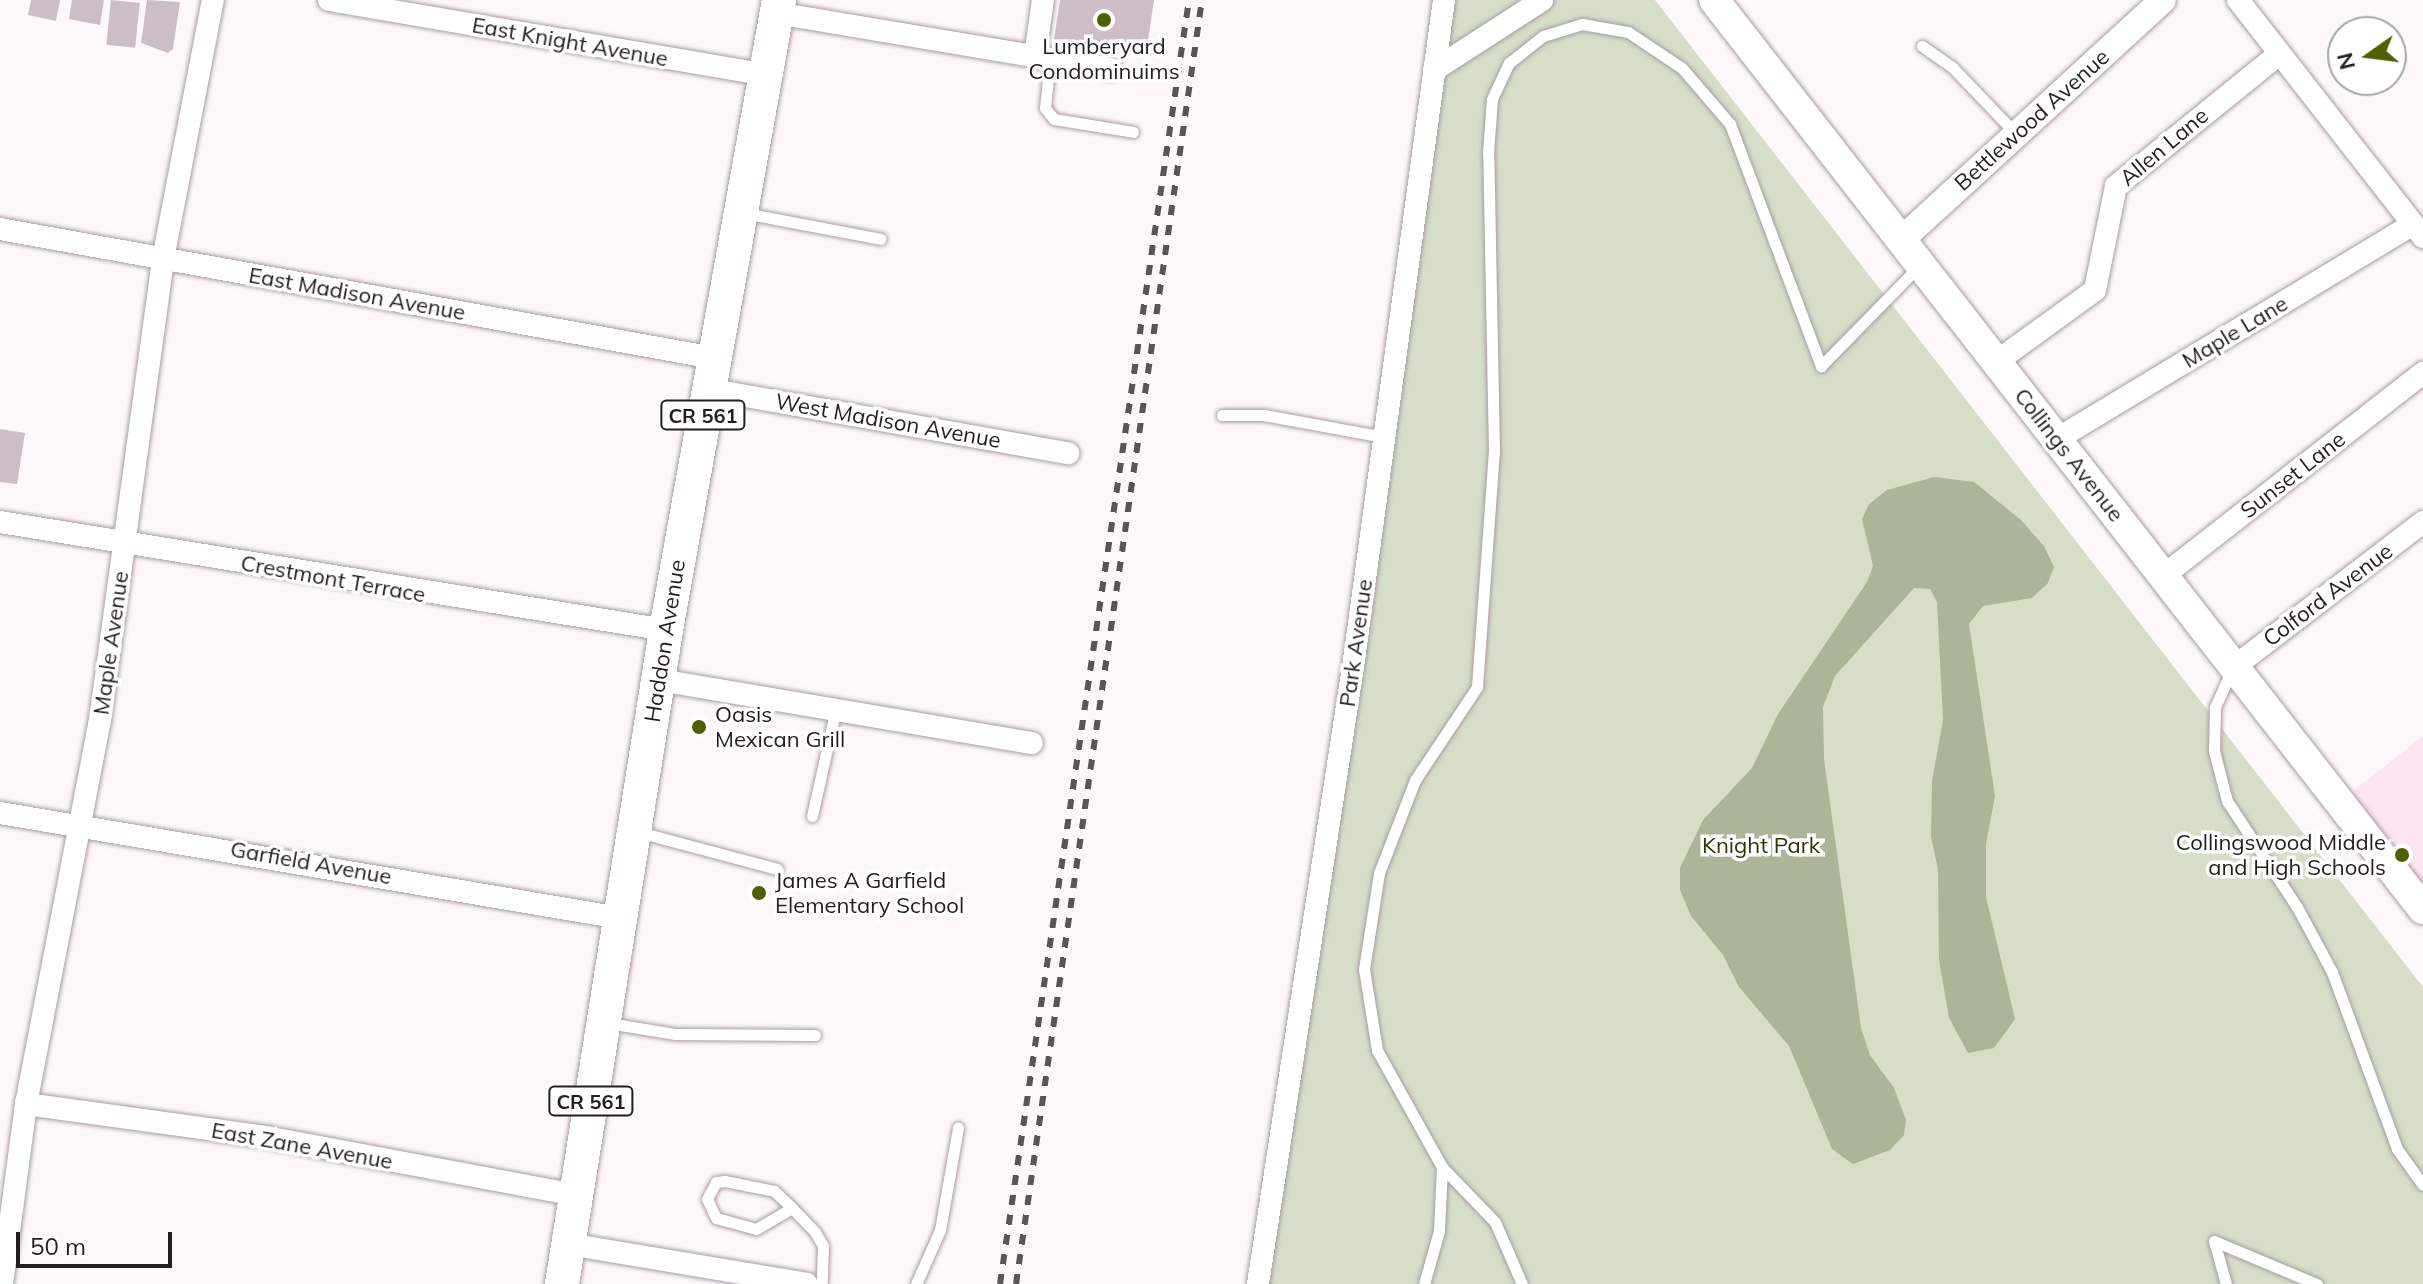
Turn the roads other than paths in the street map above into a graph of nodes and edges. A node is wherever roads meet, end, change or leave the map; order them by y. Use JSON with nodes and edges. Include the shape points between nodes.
{"nodes":[{"id":1,"x":213,"y":0,"type":"edge"},
{"id":2,"x":329,"y":0,"type":"edge"},
{"id":3,"x":1043,"y":0,"type":"edge"},
{"id":4,"x":1444,"y":0,"type":"edge"},
{"id":5,"x":1542,"y":0,"type":"edge"},
{"id":6,"x":1714,"y":0,"type":"edge"},
{"id":7,"x":2163,"y":0,"type":"edge"},
{"id":8,"x":2238,"y":0,"type":"edge"},
{"id":9,"x":778,"y":6,"type":"edge"},
{"id":10,"x":1922,"y":46,"type":"dead end"},
{"id":11,"x":2278,"y":55,"type":"junction"},
{"id":12,"x":1042,"y":58,"type":"junction"},
{"id":13,"x":1111,"y":69,"type":"dead end"},
{"id":14,"x":1434,"y":70,"type":"junction"},
{"id":15,"x":764,"y":74,"type":"junction"},
{"id":16,"x":1133,"y":132,"type":"dead end"},
{"id":17,"x":2016,"y":134,"type":"junction"},
{"id":18,"x":739,"y":212,"type":"junction"},
{"id":19,"x":0,"y":229,"type":"edge"},
{"id":20,"x":2418,"y":231,"type":"edge"},
{"id":21,"x":881,"y":239,"type":"dead end"},
{"id":22,"x":1901,"y":240,"type":"junction"},
{"id":23,"x":163,"y":259,"type":"junction"},
{"id":24,"x":1921,"y":265,"type":"junction"},
{"id":25,"x":1996,"y":362,"type":"junction"},
{"id":26,"x":2423,"y":373,"type":"edge"},
{"id":27,"x":710,"y":374,"type":"junction"},
{"id":28,"x":1222,"y":415,"type":"dead end"},
{"id":29,"x":1384,"y":437,"type":"junction"},
{"id":30,"x":2057,"y":439,"type":"junction"},
{"id":31,"x":1068,"y":453,"type":"dead end"},
{"id":32,"x":0,"y":522,"type":"edge"},
{"id":33,"x":2423,"y":522,"type":"edge"},
{"id":34,"x":124,"y":544,"type":"junction"},
{"id":35,"x":2163,"y":576,"type":"junction"},
{"id":36,"x":666,"y":630,"type":"junction"},
{"id":37,"x":2234,"y":667,"type":"junction"},
{"id":38,"x":659,"y":680,"type":"junction"},
{"id":39,"x":836,"y":709,"type":"junction"},
{"id":40,"x":1032,"y":743,"type":"dead end"},
{"id":41,"x":0,"y":813,"type":"edge"},
{"id":42,"x":812,"y":816,"type":"dead end"},
{"id":43,"x":80,"y":823,"type":"junction"},
{"id":44,"x":634,"y":831,"type":"junction"},
{"id":45,"x":777,"y":869,"type":"dead end"},
{"id":46,"x":2423,"y":909,"type":"edge"},
{"id":47,"x":620,"y":918,"type":"junction"},
{"id":48,"x":604,"y":1022,"type":"junction"},
{"id":49,"x":815,"y":1035,"type":"dead end"},
{"id":50,"x":26,"y":1104,"type":"junction"},
{"id":51,"x":958,"y":1128,"type":"dead end"},
{"id":52,"x":1442,"y":1167,"type":"junction"},
{"id":53,"x":2423,"y":1185,"type":"edge"},
{"id":54,"x":576,"y":1195,"type":"junction"},
{"id":55,"x":792,"y":1208,"type":"junction"},
{"id":56,"x":568,"y":1244,"type":"junction"},
{"id":57,"x":2,"y":1284,"type":"edge"},
{"id":58,"x":562,"y":1284,"type":"edge"},
{"id":59,"x":807,"y":1284,"type":"edge"},
{"id":60,"x":822,"y":1284,"type":"edge"},
{"id":61,"x":916,"y":1284,"type":"edge"},
{"id":62,"x":1258,"y":1284,"type":"edge"},
{"id":63,"x":1424,"y":1284,"type":"edge"},
{"id":64,"x":1522,"y":1284,"type":"edge"},
{"id":65,"x":2226,"y":1284,"type":"edge"},
{"id":66,"x":2317,"y":1284,"type":"edge"}],
"edges":[{"from":1,"to":23,"type":"street","name":"Maple Avenue"},
{"from":2,"to":15,"type":"street","name":"East Knight Avenue"},
{"from":3,"to":12,"type":"street"},
{"from":4,"to":14,"type":"street","name":"Park Avenue"},
{"from":5,"to":14,"type":"street"},
{"from":6,"to":22,"type":"main road","name":"Collings Avenue"},
{"from":7,"to":17,"type":"street","name":"Bettlewood Avenue"},
{"from":8,"to":11,"type":"street"},
{"from":9,"to":12,"type":"street"},
{"from":9,"to":15,"type":"main road","name":"Haddon Avenue","number":"CR 561"},
{"from":10,"to":17,"type":"lane","via":[[1953,68]]},
{"from":11,"to":20,"type":"street"},
{"from":11,"to":25,"type":"street","name":"Allen Lane","via":[[2116,186],[2095,290]]},
{"from":12,"to":13,"type":"street"},
{"from":12,"to":16,"type":"lane","via":[[1045,108],[1054,119]]},
{"from":14,"to":29,"type":"street","name":"Park Avenue"},
{"from":15,"to":18,"type":"main road","name":"Haddon Avenue","number":"CR 561"},
{"from":17,"to":22,"type":"street","name":"Bettlewood Avenue"},
{"from":18,"to":21,"type":"lane"},
{"from":18,"to":27,"type":"main road","name":"Haddon Avenue","number":"CR 561"},
{"from":19,"to":23,"type":"street","name":"East Madison Avenue"},
{"from":20,"to":30,"type":"street","name":"Maple Lane"},
{"from":22,"to":24,"type":"main road","name":"Collings Avenue"},
{"from":23,"to":27,"type":"street","name":"East Madison Avenue"},
{"from":23,"to":34,"type":"street","name":"Maple Avenue"},
{"from":24,"to":25,"type":"main road","name":"Collings Avenue"},
{"from":24,"to":52,"type":"lane","via":[[1821,366],[1730,124],[1682,68],[1628,32],[1582,24],[1543,36],[1509,63],[1492,99],[1488,153],[1494,452],[1477,687],[1415,780],[1379,873],[1364,969],[1377,1050]]},
{"from":25,"to":30,"type":"main road","name":"Collings Avenue"},
{"from":26,"to":35,"type":"street","name":"Sunset Lane"},
{"from":27,"to":31,"type":"street","name":"West Madison Avenue"},
{"from":27,"to":36,"type":"main road","name":"Haddon Avenue","number":"CR 561"},
{"from":28,"to":29,"type":"lane","via":[[1264,415]]},
{"from":29,"to":62,"type":"street","name":"Park Avenue"},
{"from":30,"to":35,"type":"main road","name":"Collings Avenue"},
{"from":32,"to":34,"type":"street","name":"Crestmont Terrace"},
{"from":33,"to":37,"type":"street","name":"Colford Avenue"},
{"from":34,"to":36,"type":"street","name":"Crestmont Terrace"},
{"from":34,"to":43,"type":"street","name":"Maple Avenue"},
{"from":35,"to":37,"type":"main road","name":"Collings Avenue"},
{"from":36,"to":38,"type":"main road","name":"Haddon Avenue","number":"CR 561"},
{"from":37,"to":46,"type":"main road","name":"Collings Avenue"},
{"from":37,"to":53,"type":"lane","via":[[2215,707],[2214,751],[2227,801],[2297,907],[2332,972],[2397,1149]]},
{"from":38,"to":39,"type":"street"},
{"from":38,"to":44,"type":"main road","name":"Haddon Avenue","number":"CR 561"},
{"from":39,"to":40,"type":"street"},
{"from":39,"to":42,"type":"lane"},
{"from":41,"to":43,"type":"street","name":"Garfield Avenue"},
{"from":43,"to":47,"type":"street","name":"Garfield Avenue"},
{"from":43,"to":50,"type":"street","name":"Maple Avenue"},
{"from":44,"to":45,"type":"lane"},
{"from":44,"to":47,"type":"main road","name":"Haddon Avenue","number":"CR 561"},
{"from":47,"to":48,"type":"main road","name":"Haddon Avenue","number":"CR 561"},
{"from":48,"to":49,"type":"lane","via":[[675,1034]]},
{"from":48,"to":54,"type":"main road","name":"Haddon Avenue","number":"CR 561"},
{"from":50,"to":54,"type":"street","name":"East Zane Avenue","via":[[266,1137]]},
{"from":50,"to":57,"type":"street","name":"Maple Avenue"},
{"from":51,"to":61,"type":"lane","via":[[940,1230]]},
{"from":52,"to":63,"type":"lane","via":[[1439,1231]]},
{"from":52,"to":64,"type":"lane","via":[[1495,1222]]},
{"from":54,"to":56,"type":"main road","name":"Haddon Avenue","number":"CR 561"},
{"from":55,"to":55,"type":"lane","via":[[765,1185],[716,1182],[707,1199],[716,1218],[756,1229]]},
{"from":55,"to":60,"type":"lane","via":[[823,1246]]},
{"from":56,"to":58,"type":"main road","name":"Haddon Avenue","number":"CR 561"},
{"from":56,"to":59,"type":"street"},
{"from":65,"to":66,"type":"lane","via":[[2214,1241]]}]}
